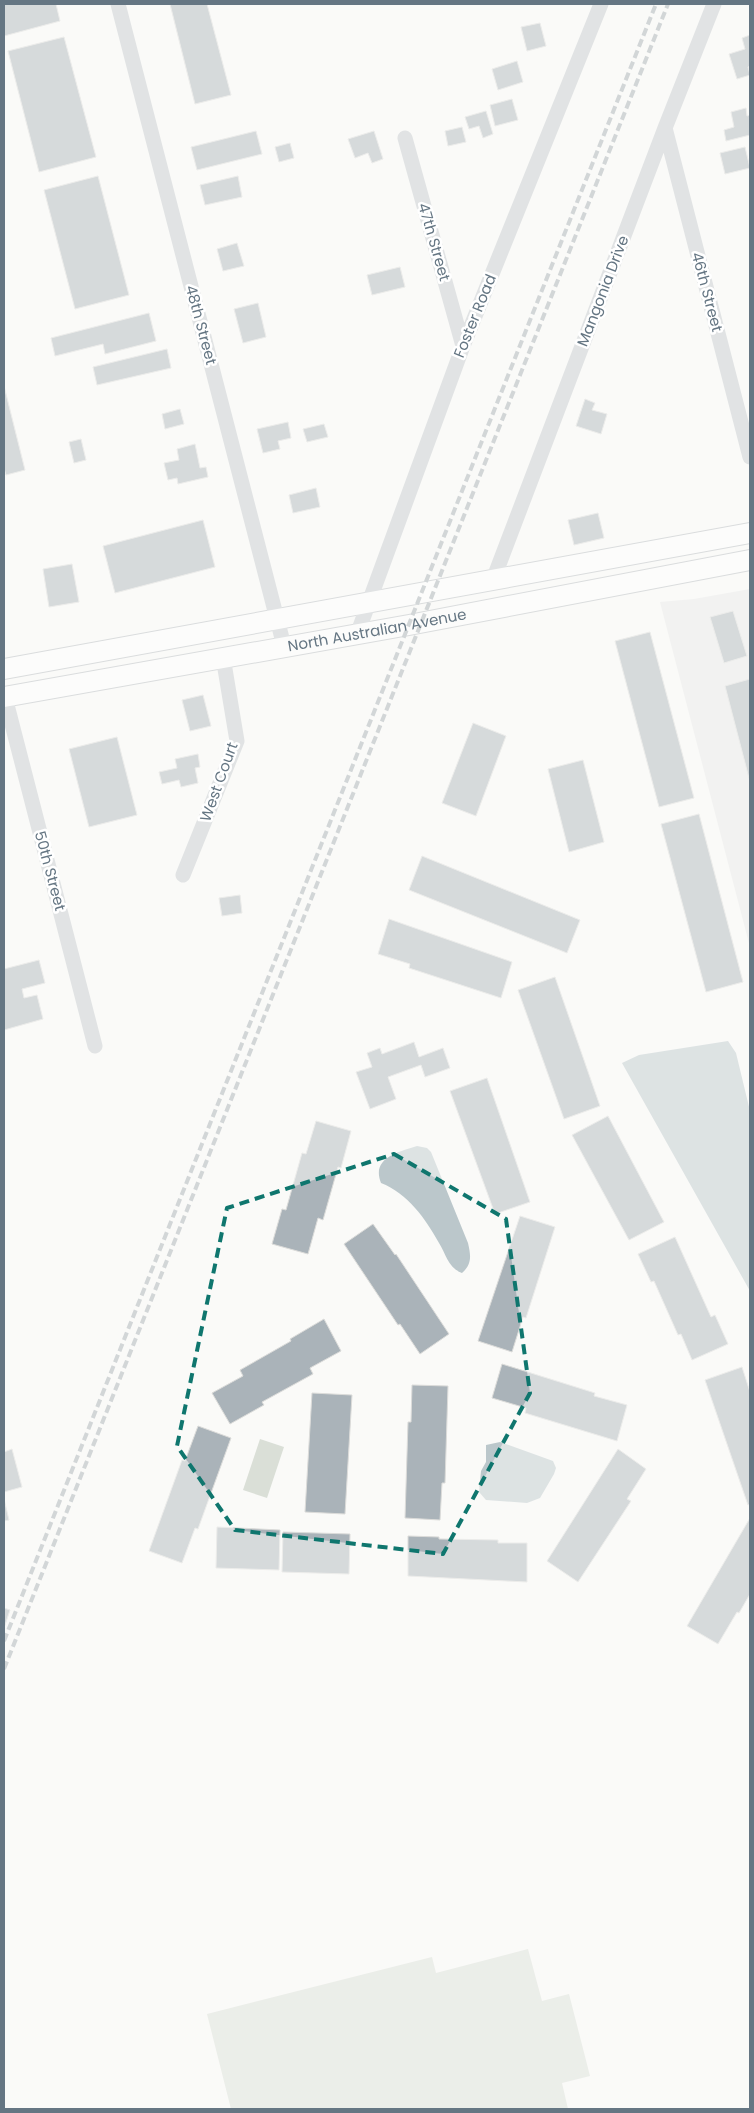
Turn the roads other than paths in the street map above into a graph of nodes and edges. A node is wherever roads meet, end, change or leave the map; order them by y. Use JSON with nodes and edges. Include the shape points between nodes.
{"nodes":[{"id":1,"x":118,"y":4,"type":"edge"},
{"id":2,"x":601,"y":4,"type":"edge"},
{"id":3,"x":714,"y":4,"type":"edge"},
{"id":4,"x":665,"y":128,"type":"junction"},
{"id":5,"x":405,"y":138,"type":"dead end"},
{"id":6,"x":463,"y":346,"type":"junction"},
{"id":7,"x":750,"y":457,"type":"edge"},
{"id":8,"x":750,"y":533,"type":"edge"},
{"id":9,"x":750,"y":560,"type":"edge"},
{"id":10,"x":493,"y":580,"type":"junction"},
{"id":11,"x":369,"y":603,"type":"junction"},
{"id":12,"x":278,"y":619,"type":"junction"},
{"id":13,"x":358,"y":632,"type":"junction"},
{"id":14,"x":284,"y":646,"type":"junction"},
{"id":15,"x":74,"y":656,"type":"junction"},
{"id":16,"x":222,"y":657,"type":"junction"},
{"id":17,"x":4,"y":670,"type":"edge"},
{"id":18,"x":81,"y":682,"type":"junction"},
{"id":19,"x":4,"y":697,"type":"edge"},
{"id":20,"x":183,"y":875,"type":"dead end"},
{"id":21,"x":96,"y":1046,"type":"dead end"}],
"edges":[{"from":1,"to":12,"type":"street","name":"48th Street"},
{"from":2,"to":6,"type":"street","name":"Foster Road"},
{"from":3,"to":4,"type":"street","name":"Mangonia Drive"},
{"from":4,"to":7,"type":"street","name":"46th Street"},
{"from":4,"to":10,"type":"street","name":"Mangonia Drive"},
{"from":5,"to":6,"type":"street","name":"47th Street"},
{"from":6,"to":11,"type":"street","name":"Foster Road"},
{"from":8,"to":10,"type":"main road","name":"North Australian Avenue"},
{"from":9,"to":13,"type":"main road","name":"North Australian Avenue"},
{"from":10,"to":11,"type":"main road","name":"North Australian Avenue"},
{"from":11,"to":12,"type":"main road","name":"North Australian Avenue"},
{"from":11,"to":13,"type":"street","name":"Foster Road"},
{"from":12,"to":14,"type":"street","name":"48th Street"},
{"from":12,"to":15,"type":"main road","name":"North Australian Avenue"},
{"from":13,"to":14,"type":"main road","name":"North Australian Avenue"},
{"from":14,"to":16,"type":"main road","name":"North Australian Avenue"},
{"from":15,"to":17,"type":"main road","name":"North Australian Avenue"},
{"from":15,"to":18,"type":"main road"},
{"from":16,"to":18,"type":"main road","name":"North Australian Avenue"},
{"from":16,"to":20,"type":"street","name":"West Court","via":[[237,741]]},
{"from":18,"to":19,"type":"main road","name":"North Australian Avenue"},
{"from":19,"to":21,"type":"street","name":"50th Street"}]}
